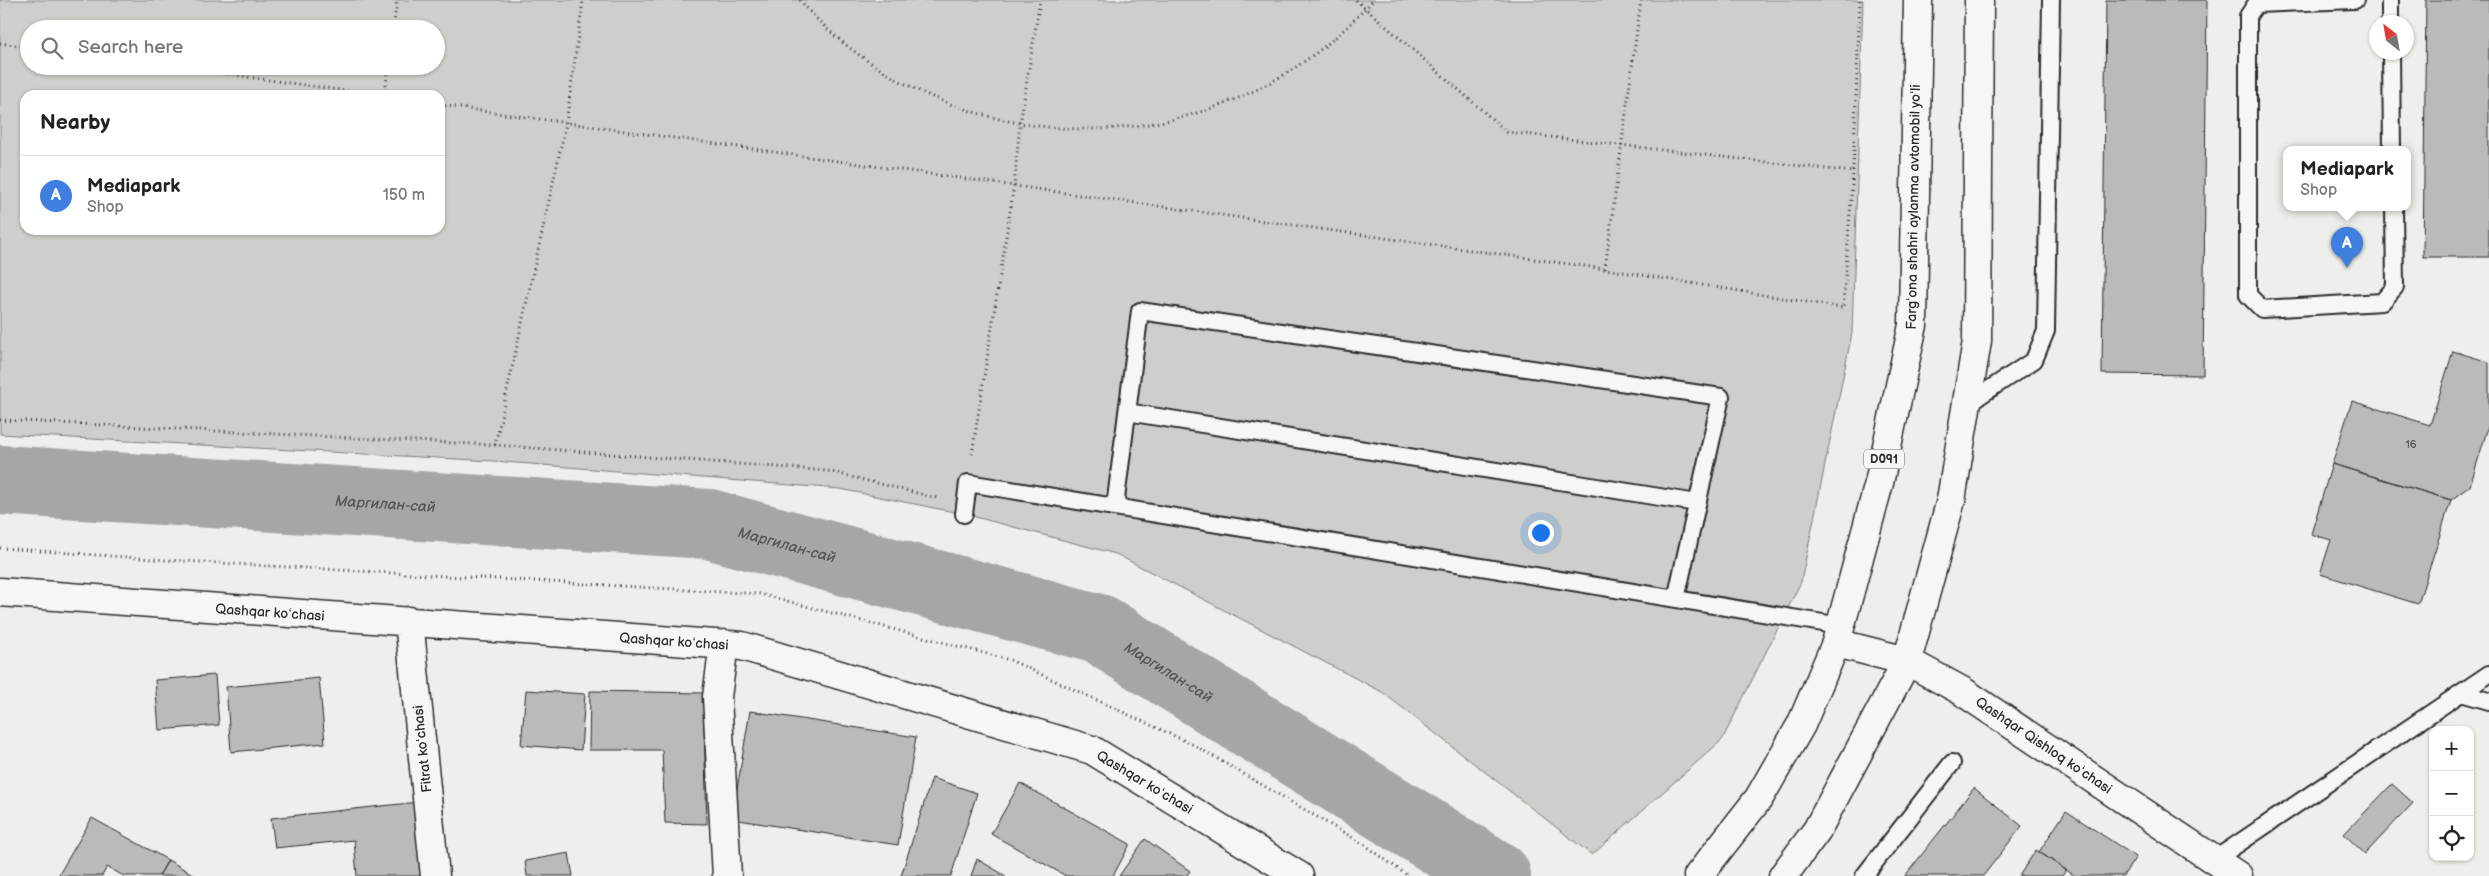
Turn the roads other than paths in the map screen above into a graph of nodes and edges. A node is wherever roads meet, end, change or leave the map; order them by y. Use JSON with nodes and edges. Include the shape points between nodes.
{"nodes":[{"id":1,"x":1918,"y":0,"type":"edge"},
{"id":2,"x":1979,"y":0,"type":"edge"},
{"id":3,"x":2051,"y":0,"type":"edge"},
{"id":4,"x":2355,"y":0,"type":"edge"},
{"id":5,"x":2390,"y":0,"type":"edge"},
{"id":6,"x":2390,"y":15,"type":"edge"},
{"id":7,"x":2390,"y":60,"type":"edge"},
{"id":8,"x":2392,"y":146,"type":"edge"},
{"id":9,"x":2394,"y":211,"type":"edge"},
{"id":10,"x":1967,"y":404,"type":"junction"},
{"id":11,"x":1127,"y":412,"type":"junction"},
{"id":12,"x":1697,"y":503,"type":"junction"},
{"id":13,"x":1115,"y":507,"type":"junction"},
{"id":14,"x":964,"y":509,"type":"road end"},
{"id":15,"x":0,"y":592,"type":"edge"},
{"id":16,"x":1676,"y":599,"type":"junction"},
{"id":17,"x":409,"y":622,"type":"junction"},
{"id":18,"x":1838,"y":634,"type":"junction"},
{"id":19,"x":724,"y":644,"type":"junction"},
{"id":20,"x":1907,"y":661,"type":"junction"},
{"id":21,"x":2489,"y":674,"type":"edge"},
{"id":22,"x":2461,"y":693,"type":"junction"},
{"id":23,"x":2489,"y":701,"type":"edge"},
{"id":24,"x":1952,"y":763,"type":"dead end"},
{"id":25,"x":2214,"y":860,"type":"junction"},
{"id":26,"x":435,"y":876,"type":"edge"},
{"id":27,"x":727,"y":876,"type":"edge"},
{"id":28,"x":1299,"y":876,"type":"edge"},
{"id":29,"x":1698,"y":876,"type":"edge"},
{"id":30,"x":1783,"y":876,"type":"edge"},
{"id":31,"x":1864,"y":876,"type":"edge"},
{"id":32,"x":2238,"y":876,"type":"edge"}],
"edges":[{"from":1,"to":18,"type":"main road","name":"Fargʻona shahri aylanma avtomobil yoʻli","number":"D091","via":[[1913,325],[1879,483]]},
{"from":2,"to":10,"type":"main road","via":[[1977,341]]},
{"from":3,"to":10,"type":"lane","via":[[2046,331],[2034,360]]},
{"from":4,"to":9,"type":"lane","via":[[2256,4],[2248,16],[2248,295],[2262,310],[2382,302],[2395,287]]},
{"from":5,"to":6,"type":"lane"},
{"from":7,"to":8,"type":"lane"},
{"from":10,"to":20,"type":"main road","via":[[1951,500]]},
{"from":11,"to":12,"type":"lane"},
{"from":11,"to":12,"type":"lane","via":[[1140,312],[1721,397]]},
{"from":11,"to":13,"type":"lane"},
{"from":12,"to":16,"type":"lane"},
{"from":13,"to":14,"type":"lane","via":[[968,483]]},
{"from":13,"to":16,"type":"lane"},
{"from":15,"to":17,"type":"main road","name":"Qashqar koʻchasi"},
{"from":16,"to":18,"type":"lane"},
{"from":17,"to":19,"type":"main road","name":"Qashqar koʻchasi"},
{"from":17,"to":26,"type":"main road","name":"Fitrat koʻchasi"},
{"from":18,"to":20,"type":"main road","name":"Qashqar Qishloq koʻchasi"},
{"from":18,"to":29,"type":"main road","name":"Fargʻona shahri aylanma avtomobil yoʻli","number":"D091","via":[[1801,725],[1759,798]]},
{"from":19,"to":27,"type":"main road","via":[[718,697]]},
{"from":19,"to":28,"type":"main road","name":"Qashqar koʻchasi","via":[[742,646],[1092,750]]},
{"from":20,"to":25,"type":"main road","name":"Qashqar Qishloq koʻchasi","via":[[1962,691]]},
{"from":20,"to":30,"type":"main road","via":[[1817,830]]},
{"from":21,"to":22,"type":"lane"},
{"from":22,"to":23,"type":"lane"},
{"from":22,"to":25,"type":"lane"},
{"from":24,"to":31,"type":"lane"},
{"from":25,"to":32,"type":"main road","name":"Qashqar Qishloq koʻchasi"}]}
